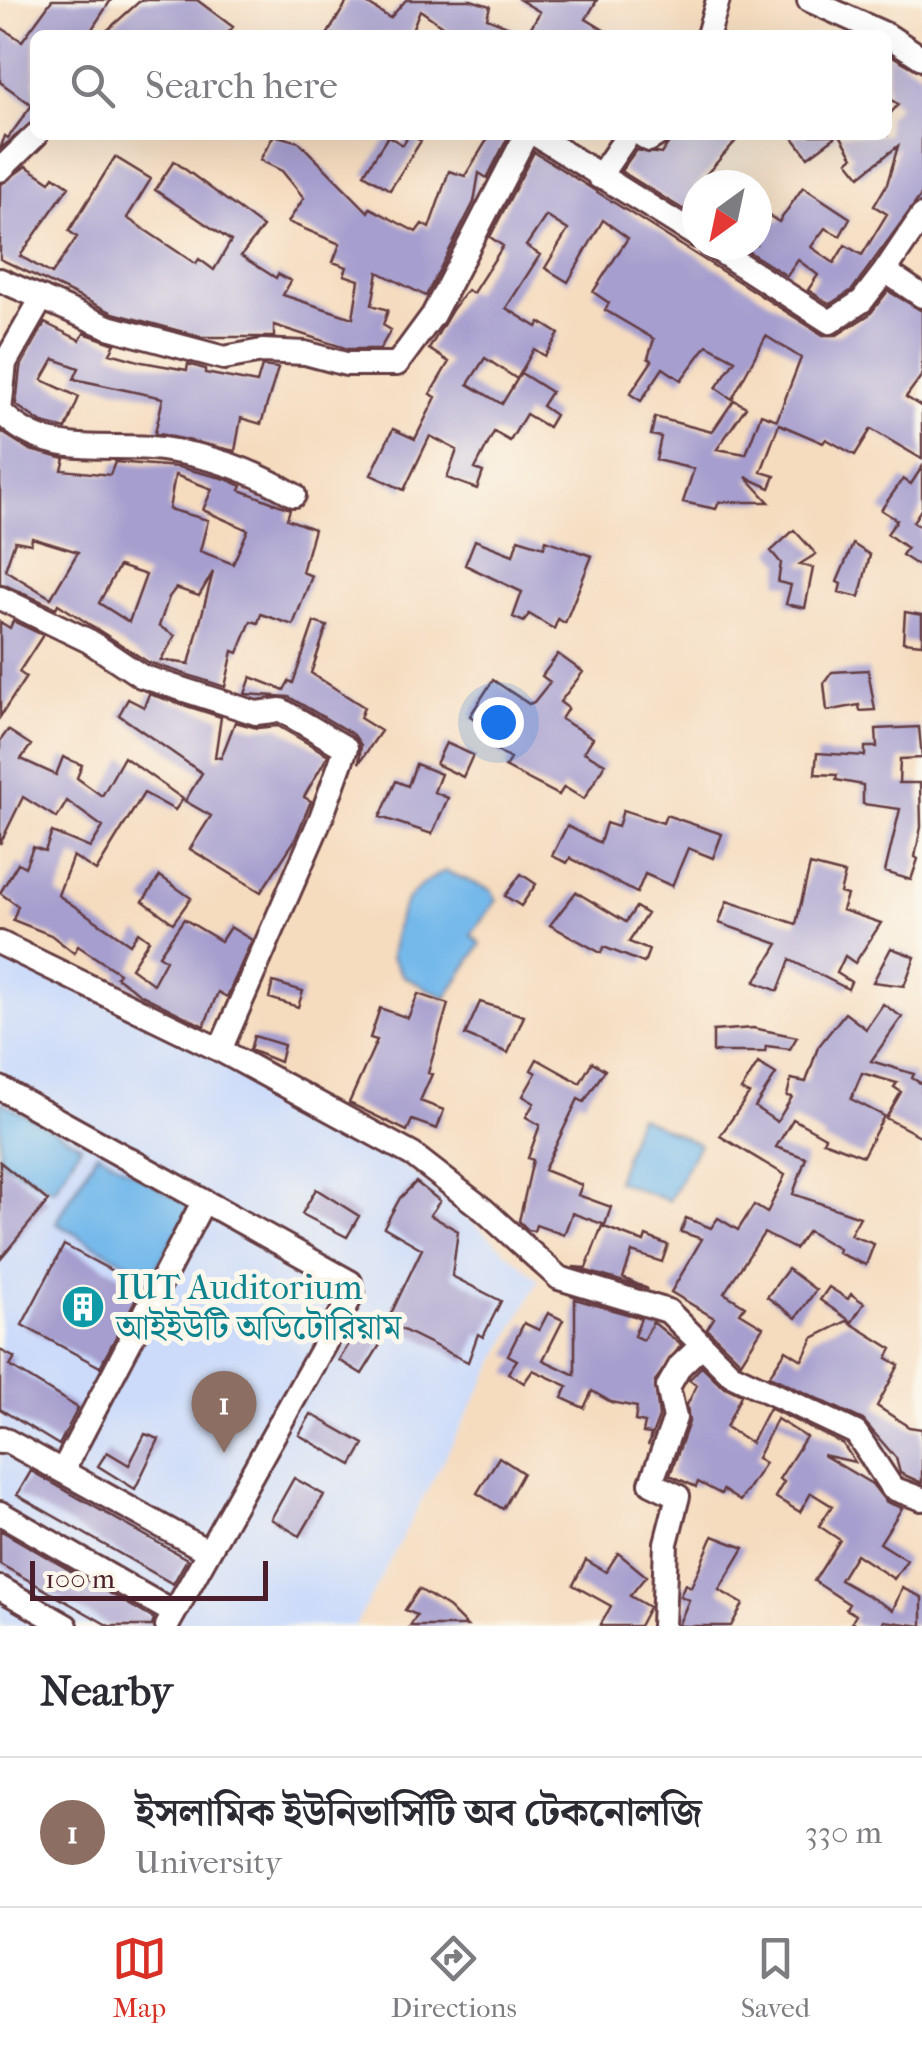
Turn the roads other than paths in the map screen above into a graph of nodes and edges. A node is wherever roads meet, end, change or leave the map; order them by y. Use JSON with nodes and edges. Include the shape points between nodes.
{"nodes":[{"id":1,"x":718,"y":0,"type":"edge"},
{"id":2,"x":809,"y":0,"type":"edge"},
{"id":3,"x":709,"y":30,"type":"edge"},
{"id":4,"x":876,"y":30,"type":"edge"},
{"id":5,"x":892,"y":38,"type":"edge"},
{"id":6,"x":922,"y":58,"type":"edge"},
{"id":7,"x":31,"y":140,"type":"edge"},
{"id":8,"x":523,"y":140,"type":"edge"},
{"id":9,"x":544,"y":140,"type":"edge"},
{"id":10,"x":625,"y":140,"type":"edge"},
{"id":11,"x":0,"y":170,"type":"edge"},
{"id":12,"x":599,"y":177,"type":"junction"},
{"id":13,"x":922,"y":216,"type":"edge"},
{"id":14,"x":682,"y":227,"type":"edge"},
{"id":15,"x":733,"y":260,"type":"edge"},
{"id":16,"x":886,"y":271,"type":"junction"},
{"id":17,"x":0,"y":280,"type":"edge"},
{"id":18,"x":922,"y":296,"type":"edge"},
{"id":19,"x":42,"y":298,"type":"junction"},
{"id":20,"x":294,"y":494,"type":"dead end"},
{"id":21,"x":0,"y":598,"type":"edge"},
{"id":22,"x":0,"y":943,"type":"edge"},
{"id":23,"x":220,"y":1050,"type":"junction"},
{"id":24,"x":0,"y":1088,"type":"edge"},
{"id":25,"x":202,"y":1204,"type":"junction"},
{"id":26,"x":702,"y":1345,"type":"junction"},
{"id":27,"x":1,"y":1439,"type":"edge"},
{"id":28,"x":63,"y":1470,"type":"junction"},
{"id":29,"x":922,"y":1499,"type":"edge"},
{"id":30,"x":0,"y":1513,"type":"edge"},
{"id":31,"x":207,"y":1551,"type":"junction"},
{"id":32,"x":0,"y":1588,"type":"edge"},
{"id":33,"x":171,"y":1620,"type":"edge"},
{"id":34,"x":66,"y":1626,"type":"edge"},
{"id":35,"x":663,"y":1626,"type":"edge"}],
"edges":[{"from":1,"to":3,"type":"street"},
{"from":2,"to":4,"type":"street"},
{"from":5,"to":6,"type":"street"},
{"from":7,"to":11,"type":"street"},
{"from":8,"to":19,"type":"street","via":[[433,315],[397,364],[346,364],[262,350],[224,358],[108,327]]},
{"from":9,"to":12,"type":"street"},
{"from":10,"to":12,"type":"street"},
{"from":12,"to":14,"type":"street"},
{"from":13,"to":16,"type":"street"},
{"from":15,"to":16,"type":"street","via":[[830,322],[862,301]]},
{"from":16,"to":18,"type":"street"},
{"from":17,"to":19,"type":"street"},
{"from":19,"to":20,"type":"street","via":[[4,363],[0,411],[20,430],[71,448],[164,450],[243,466]]},
{"from":21,"to":23,"type":"street","via":[[89,641],[140,676],[256,714],[281,710],[346,748]]},
{"from":22,"to":23,"type":"street"},
{"from":23,"to":26,"type":"street","via":[[413,1155],[559,1278],[668,1311]]},
{"from":24,"to":25,"type":"street"},
{"from":25,"to":28,"type":"street"},
{"from":25,"to":31,"type":"street","via":[[350,1282],[353,1293]]},
{"from":26,"to":29,"type":"street","via":[[731,1374],[856,1433],[892,1488]]},
{"from":26,"to":35,"type":"street","via":[[668,1387],[674,1418],[651,1483],[678,1496],[666,1543]]},
{"from":27,"to":28,"type":"street"},
{"from":28,"to":31,"type":"street"},
{"from":30,"to":33,"type":"street"},
{"from":31,"to":33,"type":"street"},
{"from":32,"to":34,"type":"street"}]}
